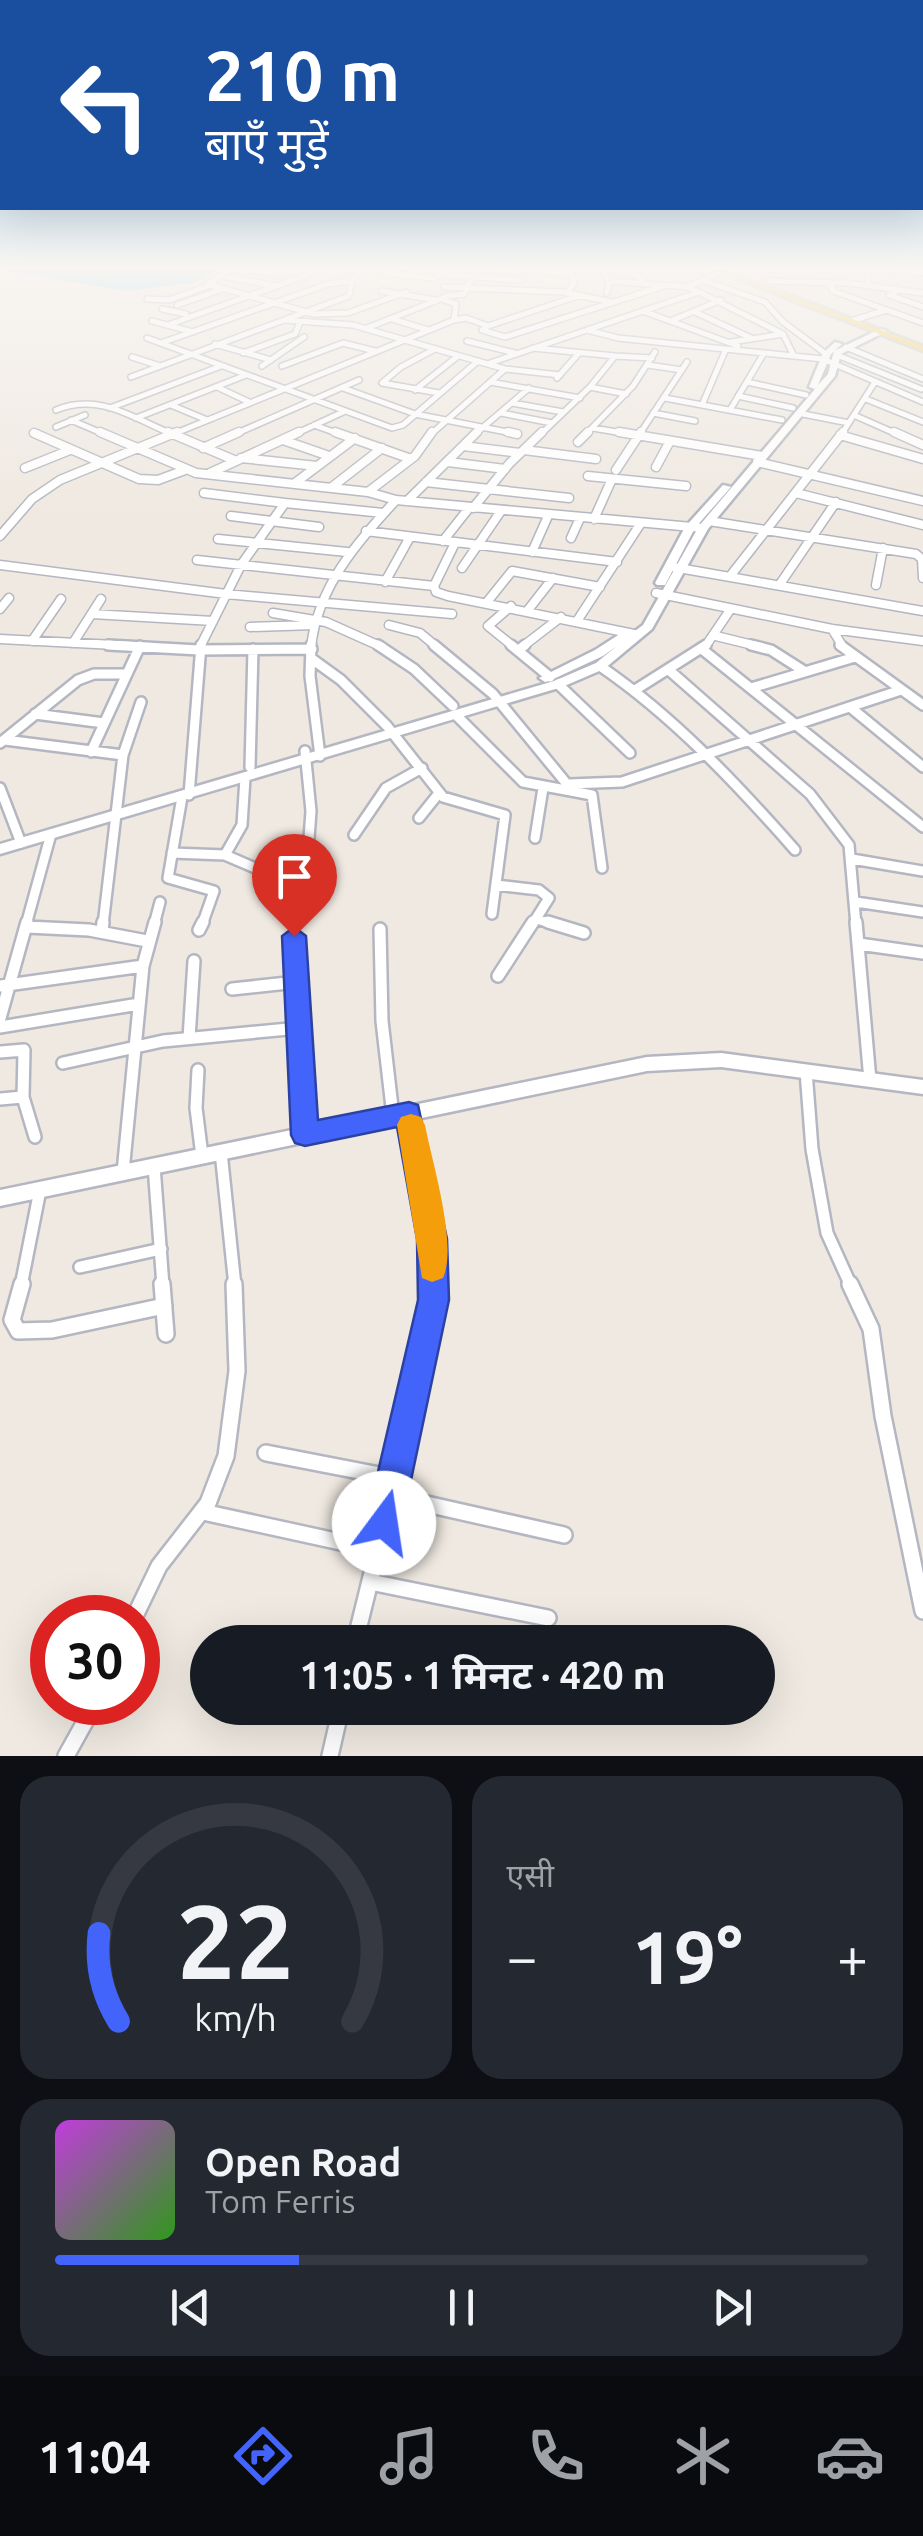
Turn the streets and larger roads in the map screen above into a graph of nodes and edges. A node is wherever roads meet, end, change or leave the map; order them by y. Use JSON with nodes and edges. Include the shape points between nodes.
{"nodes":[{"id":1,"x":183,"y":352,"type":"edge"},
{"id":2,"x":194,"y":352,"type":"edge"},
{"id":3,"x":240,"y":352,"type":"edge"},
{"id":4,"x":246,"y":352,"type":"edge"},
{"id":5,"x":282,"y":352,"type":"edge"},
{"id":6,"x":319,"y":352,"type":"edge"},
{"id":7,"x":374,"y":352,"type":"edge"},
{"id":8,"x":431,"y":352,"type":"edge"},
{"id":9,"x":442,"y":352,"type":"edge"},
{"id":10,"x":509,"y":352,"type":"edge"},
{"id":11,"x":523,"y":352,"type":"edge"},
{"id":12,"x":569,"y":352,"type":"edge"},
{"id":13,"x":724,"y":352,"type":"edge"},
{"id":14,"x":753,"y":352,"type":"edge"},
{"id":15,"x":792,"y":352,"type":"edge"},
{"id":16,"x":828,"y":352,"type":"edge"},
{"id":17,"x":835,"y":352,"type":"edge"},
{"id":18,"x":841,"y":352,"type":"edge"},
{"id":19,"x":243,"y":353,"type":"junction"},
{"id":20,"x":579,"y":353,"type":"junction"},
{"id":21,"x":764,"y":353,"type":"junction"},
{"id":22,"x":189,"y":354,"type":"junction"},
{"id":23,"x":518,"y":354,"type":"junction"},
{"id":24,"x":458,"y":356,"type":"junction"},
{"id":25,"x":615,"y":356,"type":"junction"},
{"id":26,"x":794,"y":356,"type":"junction"},
{"id":27,"x":834,"y":356,"type":"junction"},
{"id":28,"x":132,"y":357,"type":"dead end"},
{"id":29,"x":652,"y":358,"type":"junction"},
{"id":30,"x":478,"y":361,"type":"junction"},
{"id":31,"x":687,"y":362,"type":"dead end"},
{"id":32,"x":266,"y":363,"type":"junction"},
{"id":33,"x":489,"y":364,"type":"junction"},
{"id":34,"x":160,"y":366,"type":"junction"},
{"id":35,"x":220,"y":366,"type":"junction"},
{"id":36,"x":282,"y":366,"type":"junction"},
{"id":37,"x":897,"y":368,"type":"junction"},
{"id":38,"x":505,"y":369,"type":"junction"},
{"id":39,"x":682,"y":370,"type":"junction"},
{"id":40,"x":883,"y":373,"type":"junction"},
{"id":41,"x":246,"y":376,"type":"junction"},
{"id":42,"x":131,"y":377,"type":"dead end"},
{"id":43,"x":312,"y":377,"type":"junction"},
{"id":44,"x":866,"y":378,"type":"junction"},
{"id":45,"x":923,"y":379,"type":"edge"},
{"id":46,"x":359,"y":380,"type":"dead end"},
{"id":47,"x":490,"y":382,"type":"junction"},
{"id":48,"x":747,"y":382,"type":"junction"},
{"id":49,"x":875,"y":382,"type":"junction"},
{"id":50,"x":217,"y":387,"type":"junction"},
{"id":51,"x":590,"y":387,"type":"junction"},
{"id":52,"x":281,"y":388,"type":"junction"},
{"id":53,"x":343,"y":388,"type":"junction"},
{"id":54,"x":529,"y":388,"type":"junction"},
{"id":55,"x":922,"y":388,"type":"edge"},
{"id":56,"x":416,"y":390,"type":"junction"},
{"id":57,"x":438,"y":393,"type":"junction"},
{"id":58,"x":626,"y":394,"type":"junction"},
{"id":59,"x":905,"y":394,"type":"junction"},
{"id":60,"x":806,"y":395,"type":"junction"},
{"id":61,"x":738,"y":396,"type":"junction"},
{"id":62,"x":580,"y":398,"type":"junction"},
{"id":63,"x":664,"y":398,"type":"junction"},
{"id":64,"x":866,"y":399,"type":"junction"},
{"id":65,"x":315,"y":401,"type":"junction"},
{"id":66,"x":249,"y":402,"type":"junction"},
{"id":67,"x":923,"y":402,"type":"edge"},
{"id":68,"x":512,"y":403,"type":"junction"},
{"id":69,"x":171,"y":405,"type":"junction"},
{"id":70,"x":702,"y":405,"type":"junction"},
{"id":71,"x":109,"y":408,"type":"junction"},
{"id":72,"x":56,"y":410,"type":"dead end"},
{"id":73,"x":730,"y":410,"type":"junction"},
{"id":74,"x":796,"y":410,"type":"junction"},
{"id":75,"x":343,"y":412,"type":"junction"},
{"id":76,"x":563,"y":412,"type":"junction"},
{"id":77,"x":501,"y":413,"type":"junction"},
{"id":78,"x":653,"y":413,"type":"junction"},
{"id":79,"x":85,"y":414,"type":"dead end"},
{"id":80,"x":416,"y":414,"type":"junction"},
{"id":81,"x":135,"y":419,"type":"junction"},
{"id":82,"x":682,"y":419,"type":"junction"},
{"id":83,"x":71,"y":420,"type":"junction"},
{"id":84,"x":208,"y":420,"type":"junction"},
{"id":85,"x":782,"y":420,"type":"junction"},
{"id":86,"x":853,"y":420,"type":"junction"},
{"id":87,"x":444,"y":421,"type":"junction"},
{"id":88,"x":695,"y":421,"type":"dead end"},
{"id":89,"x":923,"y":422,"type":"edge"},
{"id":90,"x":552,"y":423,"type":"junction"},
{"id":91,"x":314,"y":425,"type":"junction"},
{"id":92,"x":56,"y":426,"type":"dead end"},
{"id":93,"x":482,"y":427,"type":"junction"},
{"id":94,"x":592,"y":428,"type":"junction"},
{"id":95,"x":499,"y":430,"type":"junction"},
{"id":96,"x":34,"y":434,"type":"dead end"},
{"id":97,"x":172,"y":434,"type":"junction"},
{"id":98,"x":518,"y":434,"type":"dead end"},
{"id":99,"x":637,"y":436,"type":"junction"},
{"id":100,"x":840,"y":436,"type":"junction"},
{"id":101,"x":671,"y":437,"type":"junction"},
{"id":102,"x":354,"y":438,"type":"junction"},
{"id":103,"x":282,"y":439,"type":"junction"},
{"id":104,"x":578,"y":442,"type":"dead end"},
{"id":105,"x":923,"y":444,"type":"edge"},
{"id":106,"x":463,"y":446,"type":"junction"},
{"id":107,"x":135,"y":448,"type":"junction"},
{"id":108,"x":204,"y":448,"type":"junction"},
{"id":109,"x":382,"y":448,"type":"junction"},
{"id":110,"x":484,"y":449,"type":"junction"},
{"id":111,"x":70,"y":450,"type":"junction"},
{"id":112,"x":522,"y":452,"type":"junction"},
{"id":113,"x":328,"y":456,"type":"junction"},
{"id":114,"x":757,"y":457,"type":"junction"},
{"id":115,"x":237,"y":459,"type":"junction"},
{"id":116,"x":411,"y":459,"type":"junction"},
{"id":117,"x":596,"y":460,"type":"dead end"},
{"id":118,"x":923,"y":460,"type":"edge"},
{"id":119,"x":448,"y":462,"type":"junction"},
{"id":120,"x":100,"y":463,"type":"junction"},
{"id":121,"x":317,"y":466,"type":"junction"},
{"id":122,"x":656,"y":466,"type":"dead end"},
{"id":123,"x":25,"y":468,"type":"dead end"},
{"id":124,"x":505,"y":469,"type":"junction"},
{"id":125,"x":185,"y":470,"type":"junction"},
{"id":126,"x":616,"y":470,"type":"dead end"},
{"id":127,"x":209,"y":474,"type":"junction"},
{"id":128,"x":810,"y":474,"type":"junction"},
{"id":129,"x":588,"y":476,"type":"dead end"},
{"id":130,"x":612,"y":479,"type":"junction"},
{"id":131,"x":426,"y":482,"type":"junction"},
{"id":132,"x":295,"y":483,"type":"junction"},
{"id":133,"x":686,"y":486,"type":"dead end"},
{"id":134,"x":332,"y":487,"type":"junction"},
{"id":135,"x":489,"y":489,"type":"junction"},
{"id":136,"x":368,"y":492,"type":"junction"},
{"id":137,"x":204,"y":493,"type":"dead end"},
{"id":138,"x":796,"y":493,"type":"junction"},
{"id":139,"x":569,"y":498,"type":"dead end"},
{"id":140,"x":396,"y":500,"type":"junction"},
{"id":141,"x":923,"y":501,"type":"edge"},
{"id":142,"x":406,"y":502,"type":"junction"},
{"id":143,"x":836,"y":502,"type":"junction"},
{"id":144,"x":285,"y":503,"type":"junction"},
{"id":145,"x":471,"y":508,"type":"junction"},
{"id":146,"x":501,"y":511,"type":"junction"},
{"id":147,"x":383,"y":513,"type":"junction"},
{"id":148,"x":231,"y":516,"type":"dead end"},
{"id":149,"x":548,"y":516,"type":"junction"},
{"id":150,"x":580,"y":518,"type":"junction"},
{"id":151,"x":594,"y":520,"type":"junction"},
{"id":152,"x":272,"y":521,"type":"junction"},
{"id":153,"x":641,"y":523,"type":"junction"},
{"id":154,"x":923,"y":525,"type":"edge"},
{"id":155,"x":701,"y":526,"type":"junction"},
{"id":156,"x":319,"y":527,"type":"dead end"},
{"id":157,"x":366,"y":531,"type":"junction"},
{"id":158,"x":765,"y":532,"type":"junction"},
{"id":159,"x":0,"y":536,"type":"edge"},
{"id":160,"x":410,"y":537,"type":"junction"},
{"id":161,"x":218,"y":538,"type":"dead end"},
{"id":162,"x":571,"y":538,"type":"dead end"},
{"id":163,"x":808,"y":538,"type":"junction"},
{"id":164,"x":443,"y":541,"type":"junction"},
{"id":165,"x":257,"y":542,"type":"junction"},
{"id":166,"x":455,"y":542,"type":"junction"},
{"id":167,"x":478,"y":545,"type":"junction"},
{"id":168,"x":884,"y":548,"type":"junction"},
{"id":169,"x":347,"y":552,"type":"junction"},
{"id":170,"x":532,"y":552,"type":"junction"},
{"id":171,"x":198,"y":560,"type":"dead end"},
{"id":172,"x":617,"y":562,"type":"junction"},
{"id":173,"x":0,"y":565,"type":"edge"},
{"id":174,"x":241,"y":565,"type":"junction"},
{"id":175,"x":675,"y":567,"type":"junction"},
{"id":176,"x":462,"y":568,"type":"dead end"},
{"id":177,"x":332,"y":575,"type":"junction"},
{"id":178,"x":731,"y":575,"type":"junction"},
{"id":179,"x":553,"y":578,"type":"junction"},
{"id":180,"x":923,"y":578,"type":"edge"},
{"id":181,"x":385,"y":582,"type":"junction"},
{"id":182,"x":780,"y":584,"type":"junction"},
{"id":183,"x":876,"y":585,"type":"dead end"},
{"id":184,"x":434,"y":586,"type":"junction"},
{"id":185,"x":600,"y":587,"type":"junction"},
{"id":186,"x":226,"y":594,"type":"junction"},
{"id":187,"x":660,"y":594,"type":"junction"},
{"id":188,"x":9,"y":598,"type":"dead end"},
{"id":189,"x":61,"y":599,"type":"dead end"},
{"id":190,"x":102,"y":600,"type":"dead end"},
{"id":191,"x":320,"y":601,"type":"junction"},
{"id":192,"x":487,"y":602,"type":"junction"},
{"id":193,"x":511,"y":606,"type":"junction"},
{"id":194,"x":0,"y":609,"type":"edge"},
{"id":195,"x":528,"y":610,"type":"junction"},
{"id":196,"x":730,"y":610,"type":"junction"},
{"id":197,"x":923,"y":611,"type":"edge"},
{"id":198,"x":273,"y":613,"type":"dead end"},
{"id":199,"x":92,"y":614,"type":"junction"},
{"id":200,"x":452,"y":614,"type":"dead end"},
{"id":201,"x":560,"y":617,"type":"junction"},
{"id":202,"x":213,"y":621,"type":"junction"},
{"id":203,"x":316,"y":621,"type":"junction"},
{"id":204,"x":576,"y":621,"type":"junction"},
{"id":205,"x":389,"y":625,"type":"dead end"},
{"id":206,"x":250,"y":627,"type":"dead end"},
{"id":207,"x":832,"y":630,"type":"junction"},
{"id":208,"x":634,"y":634,"type":"junction"},
{"id":209,"x":716,"y":636,"type":"junction"},
{"id":210,"x":0,"y":639,"type":"edge"},
{"id":211,"x":32,"y":641,"type":"junction"},
{"id":212,"x":923,"y":641,"type":"edge"},
{"id":213,"x":74,"y":643,"type":"junction"},
{"id":214,"x":140,"y":646,"type":"junction"},
{"id":215,"x":253,"y":649,"type":"junction"},
{"id":216,"x":520,"y":649,"type":"junction"},
{"id":217,"x":200,"y":650,"type":"junction"},
{"id":218,"x":703,"y":650,"type":"junction"},
{"id":219,"x":312,"y":654,"type":"junction"},
{"id":220,"x":856,"y":657,"type":"junction"},
{"id":221,"x":600,"y":666,"type":"junction"},
{"id":222,"x":670,"y":671,"type":"junction"},
{"id":223,"x":804,"y":671,"type":"junction"},
{"id":224,"x":127,"y":674,"type":"junction"},
{"id":225,"x":554,"y":680,"type":"junction"},
{"id":226,"x":751,"y":688,"type":"junction"},
{"id":227,"x":635,"y":690,"type":"junction"},
{"id":228,"x":901,"y":690,"type":"junction"},
{"id":229,"x":497,"y":698,"type":"junction"},
{"id":230,"x":141,"y":702,"type":"dead end"},
{"id":231,"x":923,"y":705,"type":"edge"},
{"id":232,"x":850,"y":708,"type":"junction"},
{"id":233,"x":455,"y":710,"type":"junction"},
{"id":234,"x":35,"y":714,"type":"junction"},
{"id":235,"x":104,"y":723,"type":"junction"},
{"id":236,"x":799,"y":725,"type":"junction"},
{"id":237,"x":390,"y":730,"type":"junction"},
{"id":238,"x":2,"y":741,"type":"edge"},
{"id":239,"x":751,"y":741,"type":"junction"},
{"id":240,"x":90,"y":752,"type":"junction"},
{"id":241,"x":630,"y":753,"type":"dead end"},
{"id":242,"x":312,"y":754,"type":"junction"},
{"id":243,"x":123,"y":755,"type":"junction"},
{"id":244,"x":704,"y":756,"type":"junction"},
{"id":245,"x":923,"y":767,"type":"edge"},
{"id":246,"x":422,"y":768,"type":"junction"},
{"id":247,"x":248,"y":773,"type":"junction"},
{"id":248,"x":570,"y":787,"type":"junction"},
{"id":249,"x":0,"y":788,"type":"edge"},
{"id":250,"x":544,"y":788,"type":"junction"},
{"id":251,"x":187,"y":793,"type":"junction"},
{"id":252,"x":439,"y":793,"type":"junction"},
{"id":253,"x":117,"y":811,"type":"junction"},
{"id":254,"x":419,"y":818,"type":"dead end"},
{"id":255,"x":923,"y":827,"type":"edge"},
{"id":256,"x":51,"y":834,"type":"junction"},
{"id":257,"x":354,"y":836,"type":"dead end"},
{"id":258,"x":535,"y":838,"type":"dead end"},
{"id":259,"x":20,"y":839,"type":"junction"},
{"id":260,"x":0,"y":841,"type":"edge"},
{"id":261,"x":0,"y":850,"type":"edge"},
{"id":262,"x":795,"y":850,"type":"dead end"},
{"id":263,"x":172,"y":853,"type":"junction"},
{"id":264,"x":225,"y":855,"type":"junction"},
{"id":265,"x":852,"y":859,"type":"junction"},
{"id":266,"x":602,"y":868,"type":"dead end"},
{"id":267,"x":923,"y":871,"type":"edge"},
{"id":268,"x":285,"y":881,"type":"junction"},
{"id":269,"x":496,"y":885,"type":"junction"},
{"id":270,"x":274,"y":901,"type":"dead end"},
{"id":271,"x":160,"y":902,"type":"dead end"},
{"id":272,"x":856,"y":902,"type":"junction"},
{"id":273,"x":923,"y":912,"type":"edge"},
{"id":274,"x":492,"y":914,"type":"dead end"},
{"id":275,"x":537,"y":919,"type":"junction"},
{"id":276,"x":26,"y":926,"type":"junction"},
{"id":277,"x":199,"y":930,"type":"dead end"},
{"id":278,"x":380,"y":930,"type":"dead end"},
{"id":279,"x":102,"y":932,"type":"junction"},
{"id":280,"x":584,"y":933,"type":"dead end"},
{"id":281,"x":294,"y":936,"type":"dead end"},
{"id":282,"x":146,"y":941,"type":"junction"},
{"id":283,"x":859,"y":944,"type":"junction"},
{"id":284,"x":923,"y":953,"type":"edge"},
{"id":285,"x":194,"y":960,"type":"dead end"},
{"id":286,"x":143,"y":966,"type":"junction"},
{"id":287,"x":498,"y":976,"type":"dead end"},
{"id":288,"x":296,"y":982,"type":"junction"},
{"id":289,"x":5,"y":985,"type":"edge"},
{"id":290,"x":232,"y":988,"type":"dead end"},
{"id":291,"x":139,"y":1004,"type":"junction"},
{"id":292,"x":0,"y":1018,"type":"edge"},
{"id":293,"x":0,"y":1027,"type":"edge"},
{"id":294,"x":299,"y":1028,"type":"junction"},
{"id":295,"x":188,"y":1038,"type":"junction"},
{"id":296,"x":135,"y":1045,"type":"junction"},
{"id":297,"x":0,"y":1052,"type":"edge"},
{"id":298,"x":63,"y":1063,"type":"dead end"},
{"id":299,"x":198,"y":1070,"type":"dead end"},
{"id":300,"x":806,"y":1071,"type":"junction"},
{"id":301,"x":870,"y":1080,"type":"junction"},
{"id":302,"x":923,"y":1087,"type":"edge"},
{"id":303,"x":24,"y":1096,"type":"junction"},
{"id":304,"x":0,"y":1100,"type":"edge"},
{"id":305,"x":401,"y":1115,"type":"junction"},
{"id":306,"x":305,"y":1135,"type":"junction"},
{"id":307,"x":35,"y":1137,"type":"dead end"},
{"id":308,"x":212,"y":1154,"type":"junction"},
{"id":309,"x":154,"y":1166,"type":"junction"},
{"id":310,"x":123,"y":1172,"type":"junction"},
{"id":311,"x":40,"y":1190,"type":"junction"},
{"id":312,"x":0,"y":1198,"type":"edge"},
{"id":313,"x":161,"y":1250,"type":"junction"},
{"id":314,"x":80,"y":1267,"type":"dead end"},
{"id":315,"x":164,"y":1306,"type":"junction"},
{"id":316,"x":166,"y":1334,"type":"dead end"},
{"id":317,"x":266,"y":1453,"type":"dead end"},
{"id":318,"x":395,"y":1478,"type":"junction"},
{"id":319,"x":391,"y":1496,"type":"junction"},
{"id":320,"x":203,"y":1512,"type":"junction"},
{"id":321,"x":564,"y":1535,"type":"dead end"},
{"id":322,"x":378,"y":1550,"type":"junction"},
{"id":323,"x":370,"y":1582,"type":"junction"},
{"id":324,"x":145,"y":1595,"type":"edge"},
{"id":325,"x":923,"y":1612,"type":"edge"},
{"id":326,"x":548,"y":1618,"type":"dead end"},
{"id":327,"x":359,"y":1625,"type":"edge"},
{"id":328,"x":83,"y":1725,"type":"edge"},
{"id":329,"x":337,"y":1725,"type":"edge"},
{"id":330,"x":66,"y":1756,"type":"edge"},
{"id":331,"x":330,"y":1756,"type":"edge"}],
"edges":[{"from":1,"to":22,"type":"street"},
{"from":2,"to":22,"type":"street"},
{"from":3,"to":19,"type":"street"},
{"from":4,"to":19,"type":"street"},
{"from":5,"to":32,"type":"street"},
{"from":6,"to":36,"type":"street"},
{"from":7,"to":43,"type":"street"},
{"from":8,"to":56,"type":"street","via":[[382,382]]},
{"from":9,"to":24,"type":"street"},
{"from":10,"to":23,"type":"street"},
{"from":11,"to":23,"type":"street"},
{"from":12,"to":20,"type":"street"},
{"from":13,"to":70,"type":"street"},
{"from":14,"to":21,"type":"street"},
{"from":15,"to":26,"type":"street"},
{"from":16,"to":27,"type":"street"},
{"from":17,"to":27,"type":"street"},
{"from":18,"to":27,"type":"street"},
{"from":19,"to":32,"type":"street"},
{"from":20,"to":25,"type":"street"},
{"from":20,"to":38,"type":"street","via":[[558,377]]},
{"from":21,"to":26,"type":"street"},
{"from":21,"to":48,"type":"street"},
{"from":22,"to":34,"type":"street"},
{"from":22,"to":35,"type":"street"},
{"from":23,"to":33,"type":"street"},
{"from":24,"to":30,"type":"street"},
{"from":24,"to":56,"type":"street"},
{"from":25,"to":29,"type":"street"},
{"from":25,"to":51,"type":"street"},
{"from":26,"to":27,"type":"street"},
{"from":27,"to":37,"type":"street"},
{"from":27,"to":40,"type":"street"},
{"from":27,"to":44,"type":"street"},
{"from":27,"to":60,"type":"street"},
{"from":27,"to":74,"type":"street"},
{"from":28,"to":34,"type":"street"},
{"from":29,"to":39,"type":"street"},
{"from":29,"to":58,"type":"street"},
{"from":30,"to":33,"type":"street"},
{"from":30,"to":57,"type":"street"},
{"from":31,"to":39,"type":"street"},
{"from":32,"to":36,"type":"street"},
{"from":33,"to":38,"type":"street"},
{"from":34,"to":42,"type":"street"},
{"from":35,"to":41,"type":"street"},
{"from":35,"to":71,"type":"street"},
{"from":36,"to":43,"type":"street"},
{"from":37,"to":40,"type":"street"},
{"from":37,"to":45,"type":"street"},
{"from":38,"to":47,"type":"street"},
{"from":39,"to":63,"type":"street"},
{"from":40,"to":44,"type":"street"},
{"from":40,"to":55,"type":"street"},
{"from":41,"to":50,"type":"street"},
{"from":41,"to":52,"type":"street"},
{"from":43,"to":52,"type":"street"},
{"from":44,"to":49,"type":"street"},
{"from":46,"to":53,"type":"street"},
{"from":47,"to":54,"type":"street"},
{"from":47,"to":87,"type":"street"},
{"from":48,"to":60,"type":"street"},
{"from":48,"to":61,"type":"street"},
{"from":49,"to":59,"type":"street"},
{"from":49,"to":64,"type":"street"},
{"from":50,"to":66,"type":"street"},
{"from":50,"to":69,"type":"street"},
{"from":51,"to":58,"type":"street"},
{"from":51,"to":62,"type":"street"},
{"from":52,"to":65,"type":"street"},
{"from":52,"to":66,"type":"street"},
{"from":53,"to":65,"type":"street"},
{"from":53,"to":80,"type":"street"},
{"from":54,"to":62,"type":"street"},
{"from":54,"to":68,"type":"street"},
{"from":55,"to":59,"type":"street"},
{"from":56,"to":57,"type":"street"},
{"from":57,"to":80,"type":"street"},
{"from":58,"to":94,"type":"street"},
{"from":59,"to":67,"type":"street"},
{"from":60,"to":74,"type":"street"},
{"from":61,"to":73,"type":"street"},
{"from":61,"to":74,"type":"street"},
{"from":62,"to":76,"type":"street"},
{"from":63,"to":70,"type":"street"},
{"from":63,"to":78,"type":"street"},
{"from":64,"to":86,"type":"street"},
{"from":64,"to":89,"type":"street"},
{"from":65,"to":75,"type":"street"},
{"from":65,"to":108,"type":"street"},
{"from":66,"to":84,"type":"street"},
{"from":68,"to":76,"type":"street"},
{"from":68,"to":77,"type":"street"},
{"from":69,"to":81,"type":"street"},
{"from":69,"to":84,"type":"street"},
{"from":70,"to":73,"type":"street"},
{"from":71,"to":72,"type":"street","via":[[79,400]]},
{"from":71,"to":81,"type":"street"},
{"from":73,"to":85,"type":"street"},
{"from":74,"to":85,"type":"street"},
{"from":74,"to":86,"type":"street"},
{"from":74,"to":114,"type":"street"},
{"from":75,"to":80,"type":"street","via":[[392,428]]},
{"from":75,"to":91,"type":"street"},
{"from":76,"to":90,"type":"street"},
{"from":77,"to":90,"type":"street"},
{"from":77,"to":93,"type":"street"},
{"from":78,"to":82,"type":"street"},
{"from":78,"to":99,"type":"street"},
{"from":79,"to":83,"type":"street"},
{"from":80,"to":87,"type":"street"},
{"from":81,"to":97,"type":"street"},
{"from":82,"to":88,"type":"street"},
{"from":82,"to":101,"type":"street"},
{"from":83,"to":92,"type":"street"},
{"from":83,"to":107,"type":"street"},
{"from":84,"to":97,"type":"street"},
{"from":85,"to":114,"type":"street"},
{"from":86,"to":100,"type":"street"},
{"from":86,"to":105,"type":"street"},
{"from":87,"to":93,"type":"street"},
{"from":87,"to":116,"type":"street"},
{"from":90,"to":112,"type":"street"},
{"from":91,"to":102,"type":"street"},
{"from":91,"to":103,"type":"street"},
{"from":93,"to":95,"type":"street"},
{"from":93,"to":106,"type":"street"},
{"from":94,"to":99,"type":"street"},
{"from":94,"to":104,"type":"street"},
{"from":95,"to":98,"type":"street"},
{"from":95,"to":110,"type":"street"},
{"from":96,"to":111,"type":"street"},
{"from":97,"to":107,"type":"street"},
{"from":97,"to":108,"type":"street"},
{"from":99,"to":101,"type":"street"},
{"from":99,"to":126,"type":"street"},
{"from":100,"to":118,"type":"street"},
{"from":100,"to":128,"type":"street"},
{"from":101,"to":114,"type":"street"},
{"from":101,"to":122,"type":"street"},
{"from":102,"to":109,"type":"street"},
{"from":102,"to":113,"type":"street"},
{"from":103,"to":113,"type":"street"},
{"from":103,"to":115,"type":"street"},
{"from":106,"to":110,"type":"street"},
{"from":106,"to":119,"type":"street"},
{"from":107,"to":120,"type":"street"},
{"from":107,"to":125,"type":"street"},
{"from":108,"to":115,"type":"street"},
{"from":109,"to":116,"type":"street"},
{"from":109,"to":134,"type":"street"},
{"from":110,"to":112,"type":"street"},
{"from":111,"to":120,"type":"street"},
{"from":111,"to":123,"type":"street"},
{"from":112,"to":117,"type":"street"},
{"from":112,"to":124,"type":"street"},
{"from":113,"to":121,"type":"street"},
{"from":114,"to":128,"type":"street"},
{"from":114,"to":155,"type":"street"},
{"from":114,"to":155,"type":"street"},
{"from":115,"to":121,"type":"street"},
{"from":115,"to":127,"type":"street"},
{"from":116,"to":136,"type":"street"},
{"from":119,"to":124,"type":"street"},
{"from":119,"to":131,"type":"street"},
{"from":120,"to":125,"type":"street","via":[[146,481]]},
{"from":120,"to":159,"type":"street","via":[[40,492]]},
{"from":121,"to":132,"type":"street"},
{"from":124,"to":135,"type":"street"},
{"from":125,"to":127,"type":"street"},
{"from":127,"to":132,"type":"street"},
{"from":128,"to":138,"type":"street"},
{"from":128,"to":141,"type":"street"},
{"from":129,"to":130,"type":"street"},
{"from":130,"to":133,"type":"street"},
{"from":130,"to":151,"type":"street"},
{"from":131,"to":135,"type":"street"},
{"from":131,"to":142,"type":"street"},
{"from":132,"to":134,"type":"street"},
{"from":134,"to":136,"type":"street"},
{"from":135,"to":139,"type":"street"},
{"from":135,"to":145,"type":"street"},
{"from":136,"to":140,"type":"street"},
{"from":137,"to":144,"type":"street"},
{"from":138,"to":143,"type":"street"},
{"from":138,"to":158,"type":"street"},
{"from":140,"to":142,"type":"street"},
{"from":140,"to":147,"type":"street"},
{"from":142,"to":145,"type":"street"},
{"from":143,"to":154,"type":"street"},
{"from":143,"to":163,"type":"street"},
{"from":144,"to":147,"type":"street"},
{"from":144,"to":152,"type":"street"},
{"from":145,"to":146,"type":"street"},
{"from":145,"to":164,"type":"street"},
{"from":146,"to":149,"type":"street"},
{"from":146,"to":167,"type":"street"},
{"from":147,"to":157,"type":"street"},
{"from":148,"to":152,"type":"street"},
{"from":149,"to":150,"type":"street"},
{"from":149,"to":170,"type":"street"},
{"from":150,"to":151,"type":"street"},
{"from":150,"to":162,"type":"street"},
{"from":151,"to":153,"type":"street"},
{"from":152,"to":156,"type":"street"},
{"from":152,"to":165,"type":"street"},
{"from":153,"to":155,"type":"street"},
{"from":153,"to":172,"type":"street"},
{"from":155,"to":158,"type":"street"},
{"from":155,"to":175,"type":"street"},
{"from":157,"to":160,"type":"street"},
{"from":157,"to":169,"type":"street"},
{"from":158,"to":163,"type":"street"},
{"from":158,"to":178,"type":"street"},
{"from":160,"to":164,"type":"street"},
{"from":160,"to":181,"type":"street"},
{"from":161,"to":165,"type":"street"},
{"from":163,"to":168,"type":"street"},
{"from":163,"to":182,"type":"street"},
{"from":164,"to":166,"type":"street"},
{"from":165,"to":169,"type":"street"},
{"from":165,"to":174,"type":"street"},
{"from":166,"to":167,"type":"street"},
{"from":166,"to":184,"type":"street"},
{"from":167,"to":170,"type":"street"},
{"from":167,"to":176,"type":"street"},
{"from":168,"to":180,"type":"street","via":[[920,556]]},
{"from":168,"to":183,"type":"street"},
{"from":169,"to":177,"type":"street"},
{"from":170,"to":172,"type":"street"},
{"from":171,"to":174,"type":"street"},
{"from":172,"to":185,"type":"street"},
{"from":173,"to":186,"type":"street"},
{"from":174,"to":177,"type":"street"},
{"from":174,"to":186,"type":"street"},
{"from":175,"to":178,"type":"street"},
{"from":175,"to":187,"type":"street"},
{"from":177,"to":181,"type":"street"},
{"from":177,"to":191,"type":"street"},
{"from":178,"to":182,"type":"street"},
{"from":179,"to":185,"type":"street"},
{"from":179,"to":192,"type":"street","via":[[512,571]]},
{"from":179,"to":195,"type":"street"},
{"from":181,"to":184,"type":"street"},
{"from":182,"to":197,"type":"street"},
{"from":184,"to":192,"type":"street","via":[[438,593]]},
{"from":185,"to":204,"type":"street"},
{"from":186,"to":191,"type":"street"},
{"from":186,"to":202,"type":"street"},
{"from":187,"to":196,"type":"street"},
{"from":187,"to":208,"type":"street"},
{"from":188,"to":194,"type":"street"},
{"from":189,"to":211,"type":"street"},
{"from":190,"to":199,"type":"street"},
{"from":191,"to":200,"type":"street"},
{"from":191,"to":203,"type":"street"},
{"from":192,"to":193,"type":"street"},
{"from":193,"to":195,"type":"street"},
{"from":193,"to":216,"type":"street","via":[[488,626]]},
{"from":195,"to":201,"type":"street"},
{"from":196,"to":207,"type":"street"},
{"from":196,"to":209,"type":"street"},
{"from":198,"to":203,"type":"street"},
{"from":199,"to":202,"type":"street"},
{"from":199,"to":213,"type":"street"},
{"from":201,"to":204,"type":"street"},
{"from":201,"to":216,"type":"street"},
{"from":202,"to":217,"type":"street"},
{"from":203,"to":206,"type":"street"},
{"from":203,"to":219,"type":"street"},
{"from":203,"to":233,"type":"street","via":[[376,643],[430,682]]},
{"from":204,"to":208,"type":"street"},
{"from":205,"to":229,"type":"street","via":[[420,633]]},
{"from":207,"to":212,"type":"street"},
{"from":207,"to":220,"type":"street"},
{"from":208,"to":221,"type":"street"},
{"from":208,"to":225,"type":"street"},
{"from":209,"to":218,"type":"street"},
{"from":209,"to":223,"type":"street","via":[[771,650]]},
{"from":210,"to":211,"type":"street"},
{"from":211,"to":213,"type":"street"},
{"from":213,"to":214,"type":"street"},
{"from":214,"to":217,"type":"street"},
{"from":214,"to":224,"type":"street"},
{"from":215,"to":217,"type":"street"},
{"from":215,"to":219,"type":"street"},
{"from":215,"to":247,"type":"street"},
{"from":216,"to":225,"type":"street"},
{"from":217,"to":251,"type":"street"},
{"from":218,"to":222,"type":"street"},
{"from":218,"to":226,"type":"street"},
{"from":219,"to":237,"type":"street"},
{"from":219,"to":242,"type":"street"},
{"from":220,"to":223,"type":"street"},
{"from":220,"to":228,"type":"street"},
{"from":221,"to":225,"type":"street"},
{"from":221,"to":227,"type":"street"},
{"from":222,"to":227,"type":"street"},
{"from":222,"to":239,"type":"street"},
{"from":223,"to":226,"type":"street"},
{"from":224,"to":234,"type":"street","via":[[85,676]]},
{"from":224,"to":235,"type":"street"},
{"from":225,"to":229,"type":"street"},
{"from":225,"to":241,"type":"street"},
{"from":226,"to":236,"type":"street"},
{"from":227,"to":244,"type":"street"},
{"from":228,"to":231,"type":"street"},
{"from":228,"to":232,"type":"street"},
{"from":229,"to":233,"type":"street"},
{"from":229,"to":248,"type":"street"},
{"from":230,"to":243,"type":"street"},
{"from":232,"to":236,"type":"street"},
{"from":232,"to":245,"type":"street"},
{"from":233,"to":237,"type":"street"},
{"from":233,"to":250,"type":"street","via":[[513,774]]},
{"from":234,"to":235,"type":"street"},
{"from":234,"to":238,"type":"street"},
{"from":235,"to":240,"type":"street"},
{"from":236,"to":239,"type":"street"},
{"from":236,"to":255,"type":"street"},
{"from":237,"to":242,"type":"street"},
{"from":237,"to":246,"type":"street"},
{"from":238,"to":240,"type":"street"},
{"from":239,"to":244,"type":"street"},
{"from":239,"to":265,"type":"street","via":[[830,815]]},
{"from":240,"to":243,"type":"street"},
{"from":242,"to":247,"type":"street"},
{"from":242,"to":268,"type":"street","via":[[308,838]]},
{"from":243,"to":253,"type":"street"},
{"from":244,"to":248,"type":"street","via":[[622,782]]},
{"from":244,"to":262,"type":"street"},
{"from":246,"to":252,"type":"street"},
{"from":246,"to":257,"type":"street","via":[[382,789]]},
{"from":247,"to":251,"type":"street"},
{"from":247,"to":264,"type":"street","via":[[242,825]]},
{"from":248,"to":250,"type":"street"},
{"from":248,"to":266,"type":"street","via":[[592,795]]},
{"from":249,"to":259,"type":"street"},
{"from":250,"to":258,"type":"street"},
{"from":251,"to":253,"type":"street"},
{"from":251,"to":263,"type":"street"},
{"from":252,"to":254,"type":"street"},
{"from":252,"to":269,"type":"street","via":[[505,815]]},
{"from":253,"to":256,"type":"street"},
{"from":253,"to":259,"type":"street"},
{"from":253,"to":279,"type":"street"},
{"from":256,"to":259,"type":"street"},
{"from":256,"to":276,"type":"street"},
{"from":259,"to":260,"type":"street"},
{"from":259,"to":261,"type":"street"},
{"from":263,"to":264,"type":"street"},
{"from":263,"to":277,"type":"street","via":[[170,882],[214,890]]},
{"from":264,"to":268,"type":"street"},
{"from":265,"to":267,"type":"street"},
{"from":265,"to":272,"type":"street"},
{"from":268,"to":270,"type":"street"},
{"from":269,"to":274,"type":"street"},
{"from":269,"to":275,"type":"street","via":[[548,894]]},
{"from":271,"to":282,"type":"street"},
{"from":272,"to":273,"type":"street"},
{"from":272,"to":283,"type":"street"},
{"from":275,"to":280,"type":"street"},
{"from":275,"to":287,"type":"street"},
{"from":276,"to":279,"type":"street"},
{"from":276,"to":289,"type":"street"},
{"from":278,"to":305,"type":"street","via":[[382,1021]]},
{"from":279,"to":282,"type":"street"},
{"from":281,"to":288,"type":"street"},
{"from":282,"to":286,"type":"street"},
{"from":283,"to":284,"type":"street"},
{"from":283,"to":301,"type":"street"},
{"from":285,"to":295,"type":"street"},
{"from":286,"to":289,"type":"street"},
{"from":286,"to":291,"type":"street"},
{"from":288,"to":290,"type":"street"},
{"from":288,"to":294,"type":"street"},
{"from":289,"to":292,"type":"street"},
{"from":291,"to":293,"type":"street"},
{"from":291,"to":296,"type":"street"},
{"from":294,"to":295,"type":"street"},
{"from":294,"to":306,"type":"street"},
{"from":295,"to":296,"type":"street"},
{"from":296,"to":298,"type":"street"},
{"from":296,"to":310,"type":"street"},
{"from":297,"to":303,"type":"street","via":[[24,1050]]},
{"from":299,"to":308,"type":"street","via":[[196,1108]]},
{"from":300,"to":301,"type":"street"},
{"from":300,"to":305,"type":"street","via":[[721,1060],[647,1064]]},
{"from":300,"to":325,"type":"street","via":[[827,1233],[871,1329]]},
{"from":301,"to":302,"type":"street"},
{"from":303,"to":304,"type":"street"},
{"from":303,"to":307,"type":"street"},
{"from":305,"to":306,"type":"street"},
{"from":305,"to":318,"type":"street","via":[[432,1239],[434,1300]]},
{"from":306,"to":308,"type":"street"},
{"from":308,"to":309,"type":"street"},
{"from":308,"to":320,"type":"street","via":[[238,1381],[224,1461]]},
{"from":309,"to":310,"type":"street"},
{"from":309,"to":313,"type":"street"},
{"from":310,"to":311,"type":"street"},
{"from":311,"to":312,"type":"street"},
{"from":311,"to":315,"type":"street","via":[[13,1308],[18,1331]]},
{"from":313,"to":314,"type":"street"},
{"from":313,"to":315,"type":"street"},
{"from":315,"to":316,"type":"street"},
{"from":317,"to":318,"type":"street"},
{"from":318,"to":319,"type":"street"},
{"from":319,"to":321,"type":"street"},
{"from":319,"to":322,"type":"street"},
{"from":320,"to":322,"type":"street"},
{"from":320,"to":324,"type":"street","via":[[156,1570]]},
{"from":322,"to":323,"type":"street"},
{"from":323,"to":326,"type":"street"},
{"from":323,"to":327,"type":"street"},
{"from":328,"to":330,"type":"street"},
{"from":329,"to":331,"type":"street"}]}
